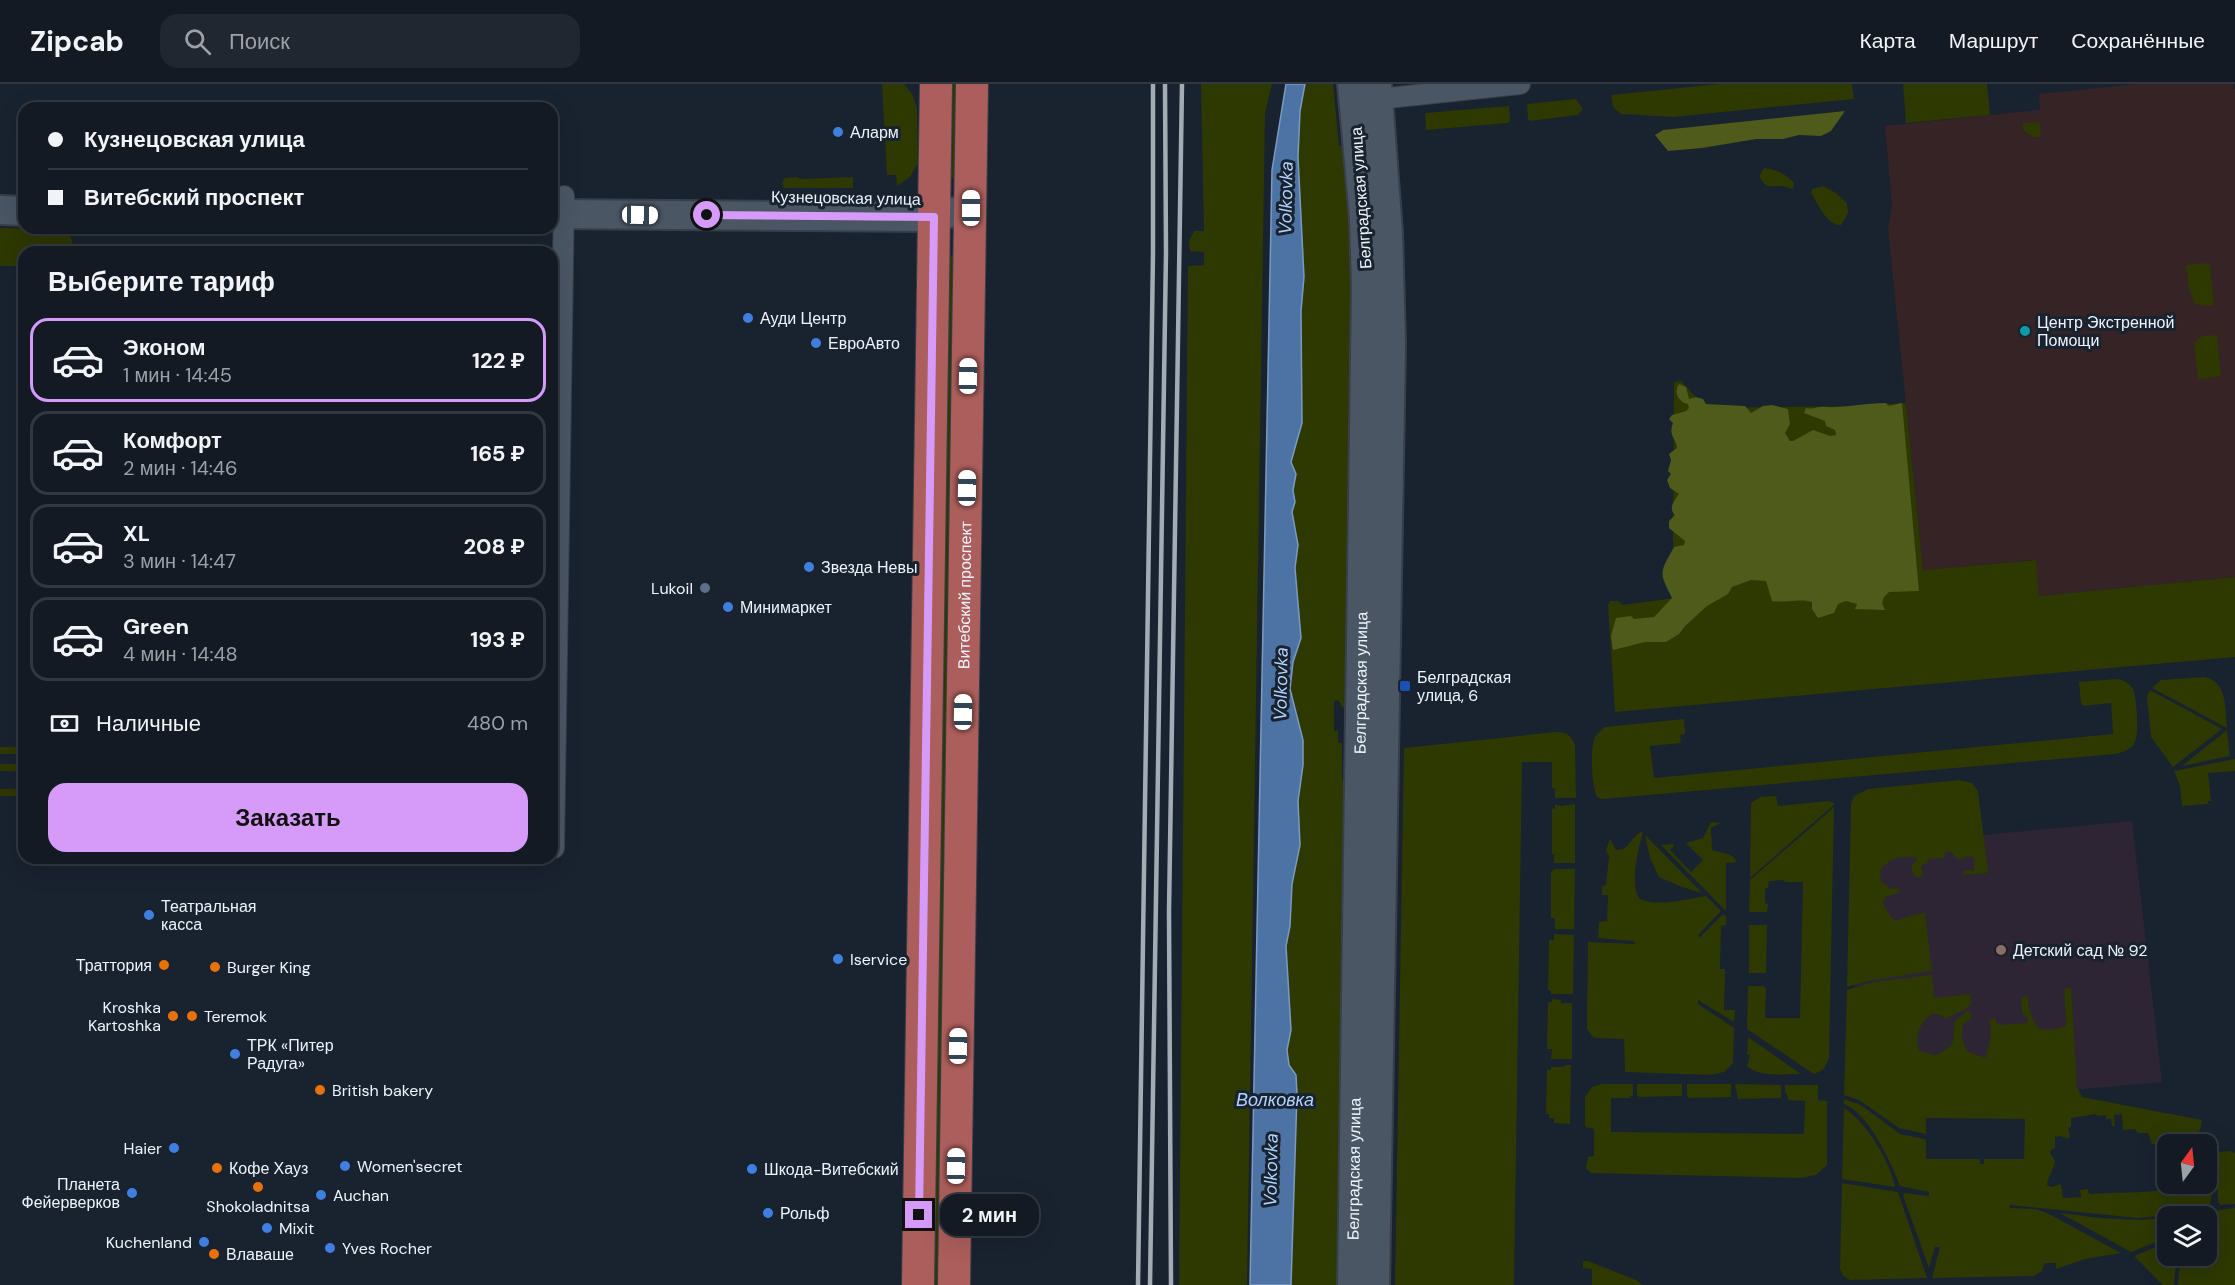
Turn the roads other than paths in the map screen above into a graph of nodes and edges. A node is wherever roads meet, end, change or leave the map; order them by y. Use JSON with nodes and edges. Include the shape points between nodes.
{"nodes":[{"id":1,"x":972,"y":84,"type":"edge"},
{"id":2,"x":1520,"y":84,"type":"edge"},
{"id":3,"x":933,"y":86,"type":"edge"},
{"id":4,"x":1366,"y":89,"type":"edge"},
{"id":5,"x":0,"y":192,"type":"edge"},
{"id":6,"x":18,"y":192,"type":"edge"},
{"id":7,"x":558,"y":205,"type":"edge"},
{"id":8,"x":934,"y":208,"type":"junction"},
{"id":9,"x":971,"y":208,"type":"junction"},
{"id":10,"x":0,"y":210,"type":"edge"},
{"id":11,"x":18,"y":211,"type":"edge"},
{"id":12,"x":918,"y":1285,"type":"edge"},
{"id":13,"x":954,"y":1285,"type":"edge"},
{"id":14,"x":1352,"y":1285,"type":"edge"},
{"id":15,"x":1375,"y":1285,"type":"edge"}],
"edges":[{"from":1,"to":9,"type":"main road","name":"Витебский проспект"},
{"from":2,"to":4,"type":"street"},
{"from":3,"to":8,"type":"main road"},
{"from":4,"to":14,"type":"street","name":"Белградская улица"},
{"from":4,"to":15,"type":"street","name":"Белградская улица","via":[[1383,138],[1391,343]]},
{"from":5,"to":6,"type":"street"},
{"from":7,"to":8,"type":"street","name":"Кузнецовская улица"},
{"from":8,"to":9,"type":"street","name":"Кузнецовская улица"},
{"from":8,"to":12,"type":"main road"},
{"from":9,"to":13,"type":"main road","name":"Витебский проспект"},
{"from":10,"to":11,"type":"street"}]}
